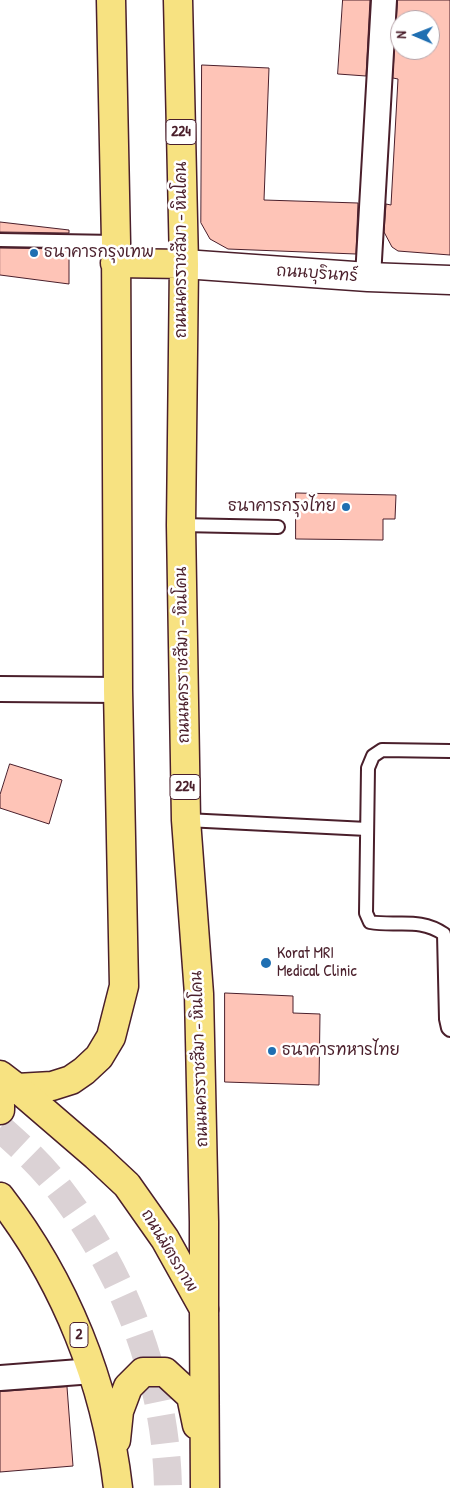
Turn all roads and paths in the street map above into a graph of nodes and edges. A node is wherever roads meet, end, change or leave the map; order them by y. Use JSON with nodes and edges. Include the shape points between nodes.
{"nodes":[{"id":1,"x":111,"y":0,"type":"edge"},
{"id":2,"x":178,"y":0,"type":"edge"},
{"id":3,"x":384,"y":0,"type":"edge"},
{"id":4,"x":0,"y":240,"type":"edge"},
{"id":5,"x":115,"y":252,"type":"junction"},
{"id":6,"x":184,"y":264,"type":"junction"},
{"id":7,"x":368,"y":278,"type":"junction"},
{"id":8,"x":450,"y":280,"type":"edge"},
{"id":9,"x":181,"y":525,"type":"junction"},
{"id":10,"x":278,"y":527,"type":"dead end"},
{"id":11,"x":0,"y":689,"type":"edge"},
{"id":12,"x":118,"y":690,"type":"junction"},
{"id":13,"x":450,"y":751,"type":"edge"},
{"id":14,"x":186,"y":820,"type":"junction"},
{"id":15,"x":367,"y":829,"type":"junction"},
{"id":16,"x":450,"y":1030,"type":"edge"},
{"id":17,"x":6,"y":1089,"type":"edge"},
{"id":18,"x":0,"y":1110,"type":"edge"},
{"id":19,"x":0,"y":1197,"type":"edge"},
{"id":20,"x":204,"y":1309,"type":"junction"},
{"id":21,"x":93,"y":1371,"type":"junction"},
{"id":22,"x":0,"y":1378,"type":"edge"},
{"id":23,"x":114,"y":1457,"type":"junction"},
{"id":24,"x":205,"y":1475,"type":"edge"},
{"id":25,"x":118,"y":1488,"type":"edge"}],
"edges":[{"from":1,"to":5,"type":"main road"},
{"from":2,"to":6,"type":"main road","name":"ถนนนครราชสีมา - หินโคน","number":"224"},
{"from":3,"to":7,"type":"street"},
{"from":4,"to":5,"type":"lane"},
{"from":5,"to":6,"type":"main road"},
{"from":5,"to":12,"type":"main road"},
{"from":6,"to":7,"type":"street","name":"ถนนบุรินทร์"},
{"from":6,"to":9,"type":"main road","name":"ถนนนครราชสีมา - หินโคน","number":"224"},
{"from":7,"to":8,"type":"street","name":"ถนนบุรินทร์"},
{"from":9,"to":10,"type":"lane"},
{"from":9,"to":14,"type":"main road","name":"ถนนนครราชสีมา - หินโคน","number":"224"},
{"from":11,"to":12,"type":"street"},
{"from":12,"to":17,"type":"main road","via":[[122,995],[110,1037],[99,1057],[84,1071],[52,1086]]},
{"from":13,"to":15,"type":"lane","via":[[382,750],[373,756],[368,768]]},
{"from":14,"to":15,"type":"lane"},
{"from":14,"to":20,"type":"main road","name":"ถนนนครราชสีมา - หินโคน","number":"224","via":[[200,994]]},
{"from":15,"to":16,"type":"lane","via":[[366,913],[370,922],[422,924],[444,934],[446,1019]]},
{"from":17,"to":18,"type":"main road"},
{"from":17,"to":20,"type":"main road","name":"ถนนมิตรภาพ","via":[[96,1156],[127,1184],[165,1239]]},
{"from":19,"to":21,"type":"main road","number":"2","via":[[34,1244],[65,1301]]},
{"from":20,"to":24,"type":"main road","name":"ถนนมิตรภาพ"},
{"from":21,"to":22,"type":"street"},
{"from":21,"to":23,"type":"main road","number":"2"},
{"from":23,"to":24,"type":"main road","via":[[119,1411],[128,1387],[143,1372],[165,1372],[191,1396]]},
{"from":23,"to":25,"type":"main road","number":"2"}]}
